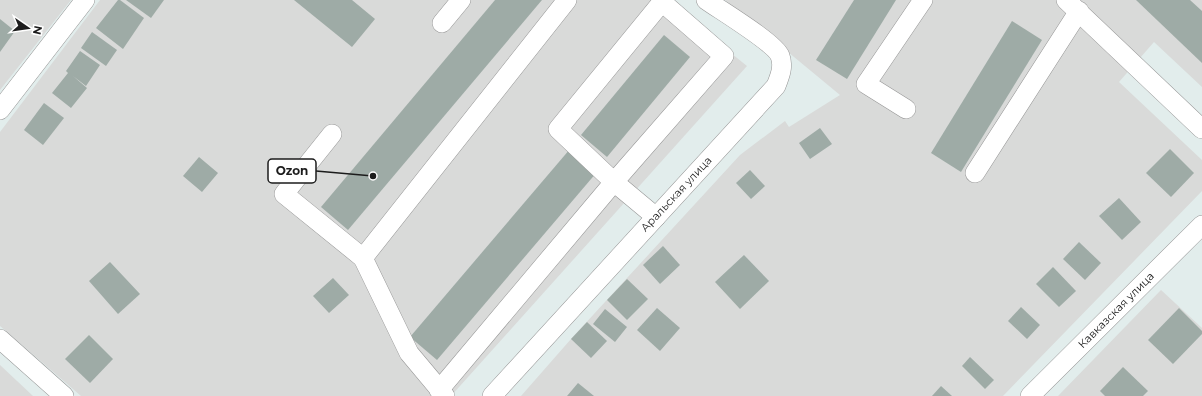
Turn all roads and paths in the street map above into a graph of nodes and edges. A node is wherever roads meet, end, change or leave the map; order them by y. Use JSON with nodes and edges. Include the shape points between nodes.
{"nodes":[{"id":1,"x":85,"y":0,"type":"edge"},
{"id":2,"x":461,"y":0,"type":"edge"},
{"id":3,"x":567,"y":0,"type":"edge"},
{"id":4,"x":706,"y":0,"type":"edge"},
{"id":5,"x":923,"y":0,"type":"edge"},
{"id":6,"x":1072,"y":6,"type":"edge"},
{"id":7,"x":442,"y":23,"type":"dead end"},
{"id":8,"x":906,"y":109,"type":"dead end"},
{"id":9,"x":0,"y":110,"type":"edge"},
{"id":10,"x":1202,"y":129,"type":"edge"},
{"id":11,"x":332,"y":134,"type":"dead end"},
{"id":12,"x":976,"y":173,"type":"dead end"},
{"id":13,"x":614,"y":182,"type":"junction"},
{"id":14,"x":656,"y":217,"type":"junction"},
{"id":15,"x":1202,"y":225,"type":"edge"},
{"id":16,"x":363,"y":258,"type":"junction"},
{"id":17,"x":0,"y":340,"type":"edge"},
{"id":18,"x":442,"y":393,"type":"edge"},
{"id":19,"x":64,"y":396,"type":"edge"},
{"id":20,"x":492,"y":396,"type":"edge"},
{"id":21,"x":1030,"y":396,"type":"edge"}],
"edges":[{"from":1,"to":9,"type":"street"},
{"from":2,"to":7,"type":"street"},
{"from":3,"to":16,"type":"street"},
{"from":4,"to":14,"type":"street","name":"Аральская улица","via":[[768,41],[780,55],[782,71],[776,86]]},
{"from":5,"to":8,"type":"street","via":[[866,84]]},
{"from":6,"to":10,"type":"street"},
{"from":6,"to":12,"type":"street"},
{"from":11,"to":16,"type":"street","via":[[284,194]]},
{"from":13,"to":13,"type":"street","via":[[558,129],[662,2],[724,56]]},
{"from":13,"to":14,"type":"street"},
{"from":13,"to":18,"type":"street"},
{"from":14,"to":20,"type":"street","name":"Аральская улица"},
{"from":15,"to":21,"type":"street","name":"Кавказская улица"},
{"from":16,"to":18,"type":"street","via":[[409,353]]},
{"from":17,"to":19,"type":"street"}]}
